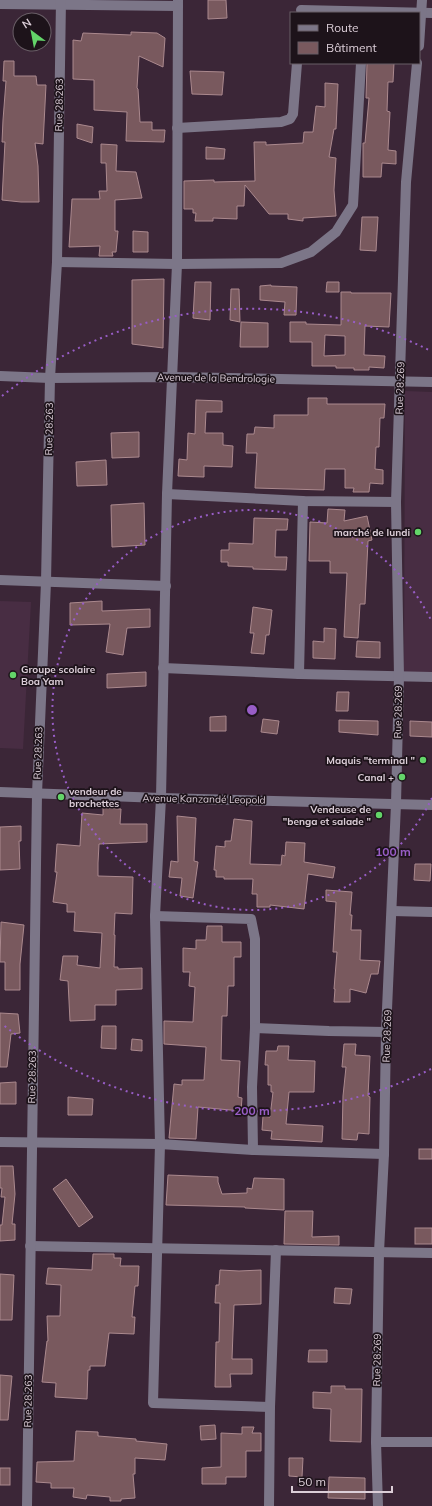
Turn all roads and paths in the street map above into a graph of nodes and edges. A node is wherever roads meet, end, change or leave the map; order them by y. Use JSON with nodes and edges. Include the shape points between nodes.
{"nodes":[{"id":1,"x":422,"y":0,"type":"edge"},
{"id":2,"x":61,"y":3,"type":"edge"},
{"id":3,"x":178,"y":3,"type":"edge"},
{"id":4,"x":0,"y":4,"type":"edge"},
{"id":5,"x":301,"y":8,"type":"edge"},
{"id":6,"x":363,"y":12,"type":"edge"},
{"id":7,"x":427,"y":13,"type":"edge"},
{"id":8,"x":420,"y":42,"type":"edge"},
{"id":9,"x":297,"y":64,"type":"edge"},
{"id":10,"x":361,"y":64,"type":"edge"},
{"id":11,"x":417,"y":64,"type":"edge"},
{"id":12,"x":177,"y":128,"type":"junction"},
{"id":13,"x":57,"y":262,"type":"junction"},
{"id":14,"x":177,"y":264,"type":"junction"},
{"id":15,"x":0,"y":376,"type":"edge"},
{"id":16,"x":172,"y":377,"type":"junction"},
{"id":17,"x":50,"y":378,"type":"junction"},
{"id":18,"x":400,"y":381,"type":"junction"},
{"id":19,"x":428,"y":382,"type":"edge"},
{"id":20,"x":432,"y":390,"type":"edge"},
{"id":21,"x":167,"y":494,"type":"junction"},
{"id":22,"x":302,"y":501,"type":"junction"},
{"id":23,"x":396,"y":502,"type":"junction"},
{"id":24,"x":0,"y":580,"type":"edge"},
{"id":25,"x":46,"y":582,"type":"junction"},
{"id":26,"x":166,"y":586,"type":"junction"},
{"id":27,"x":163,"y":668,"type":"junction"},
{"id":28,"x":298,"y":674,"type":"junction"},
{"id":29,"x":398,"y":676,"type":"junction"},
{"id":30,"x":432,"y":677,"type":"edge"},
{"id":31,"x":0,"y":792,"type":"edge"},
{"id":32,"x":37,"y":794,"type":"junction"},
{"id":33,"x":161,"y":798,"type":"junction"},
{"id":34,"x":396,"y":804,"type":"junction"},
{"id":35,"x":432,"y":804,"type":"edge"},
{"id":36,"x":392,"y":911,"type":"junction"},
{"id":37,"x":432,"y":912,"type":"edge"},
{"id":38,"x":155,"y":916,"type":"junction"},
{"id":39,"x":255,"y":1028,"type":"junction"},
{"id":40,"x":386,"y":1032,"type":"junction"},
{"id":41,"x":0,"y":1142,"type":"edge"},
{"id":42,"x":31,"y":1142,"type":"junction"},
{"id":43,"x":160,"y":1144,"type":"junction"},
{"id":44,"x":253,"y":1150,"type":"junction"},
{"id":45,"x":384,"y":1154,"type":"junction"},
{"id":46,"x":30,"y":1246,"type":"junction"},
{"id":47,"x":157,"y":1248,"type":"junction"},
{"id":48,"x":276,"y":1250,"type":"junction"},
{"id":49,"x":379,"y":1252,"type":"junction"},
{"id":50,"x":432,"y":1253,"type":"edge"},
{"id":51,"x":270,"y":1407,"type":"junction"},
{"id":52,"x":376,"y":1442,"type":"junction"},
{"id":53,"x":432,"y":1442,"type":"edge"},
{"id":54,"x":27,"y":1506,"type":"edge"},
{"id":55,"x":269,"y":1506,"type":"edge"},
{"id":56,"x":378,"y":1506,"type":"edge"}],
"edges":[{"from":1,"to":7,"type":"street"},
{"from":2,"to":3,"type":"street"},
{"from":2,"to":4,"type":"street"},
{"from":2,"to":13,"type":"street","name":"Rue 28.263"},
{"from":3,"to":12,"type":"street"},
{"from":5,"to":6,"type":"street"},
{"from":7,"to":8,"type":"street"},
{"from":9,"to":12,"type":"street","via":[[293,114],[290,119],[281,122]]},
{"from":10,"to":14,"type":"street","via":[[354,205],[336,232],[311,252],[281,263]]},
{"from":11,"to":18,"type":"street","name":"Rue 28.269","via":[[406,182]]},
{"from":12,"to":14,"type":"street"},
{"from":13,"to":14,"type":"street"},
{"from":13,"to":17,"type":"street","name":"Rue 28.263"},
{"from":14,"to":16,"type":"street"},
{"from":15,"to":17,"type":"street","name":"Avenue de la Bendrologie"},
{"from":16,"to":17,"type":"street","name":"Avenue de la Bendrologie"},
{"from":16,"to":18,"type":"street","name":"Avenue de la Bendrologie"},
{"from":16,"to":21,"type":"street"},
{"from":17,"to":25,"type":"street","name":"Rue 28.263"},
{"from":18,"to":19,"type":"street","name":"Avenue de la Bendrologie"},
{"from":18,"to":23,"type":"street","name":"Rue 28.269"},
{"from":19,"to":20,"type":"street"},
{"from":21,"to":22,"type":"street"},
{"from":21,"to":26,"type":"street"},
{"from":22,"to":23,"type":"street"},
{"from":22,"to":28,"type":"street"},
{"from":23,"to":29,"type":"street","name":"Rue 28.269"},
{"from":24,"to":25,"type":"street"},
{"from":25,"to":26,"type":"street"},
{"from":25,"to":32,"type":"street","name":"Rue 28.263"},
{"from":26,"to":27,"type":"street"},
{"from":27,"to":28,"type":"street"},
{"from":27,"to":33,"type":"street"},
{"from":28,"to":29,"type":"street"},
{"from":29,"to":30,"type":"street"},
{"from":29,"to":34,"type":"street","name":"Rue 28.269"},
{"from":31,"to":32,"type":"street","name":"Avenue Kanzandé Leopold"},
{"from":32,"to":33,"type":"street","name":"Avenue Kanzandé Leopold"},
{"from":32,"to":42,"type":"street","name":"Rue 28.263"},
{"from":33,"to":34,"type":"street","name":"Avenue Kanzandé Leopold"},
{"from":33,"to":38,"type":"street"},
{"from":34,"to":35,"type":"street","name":"Avenue Kanzandé Leopold"},
{"from":34,"to":36,"type":"street","name":"Rue 28.269"},
{"from":36,"to":37,"type":"street"},
{"from":36,"to":40,"type":"street","name":"Rue 28.269"},
{"from":38,"to":39,"type":"street","via":[[251,919],[255,939]]},
{"from":38,"to":43,"type":"street"},
{"from":39,"to":40,"type":"street"},
{"from":39,"to":44,"type":"street","via":[[252,1087]]},
{"from":40,"to":45,"type":"street","name":"Rue 28.269"},
{"from":41,"to":42,"type":"street"},
{"from":42,"to":43,"type":"street"},
{"from":42,"to":46,"type":"street","name":"Rue 28.263"},
{"from":43,"to":44,"type":"street"},
{"from":43,"to":47,"type":"street"},
{"from":44,"to":45,"type":"street"},
{"from":45,"to":49,"type":"street","name":"Rue 28.269"},
{"from":46,"to":47,"type":"street"},
{"from":46,"to":54,"type":"street","name":"Rue 28.263"},
{"from":47,"to":48,"type":"street"},
{"from":47,"to":51,"type":"street","via":[[153,1403]]},
{"from":48,"to":49,"type":"street"},
{"from":48,"to":51,"type":"street"},
{"from":49,"to":50,"type":"street"},
{"from":49,"to":52,"type":"street","name":"Rue 28.269"},
{"from":51,"to":55,"type":"street"},
{"from":52,"to":53,"type":"street"},
{"from":52,"to":56,"type":"street","name":"Rue 28.269"}]}
